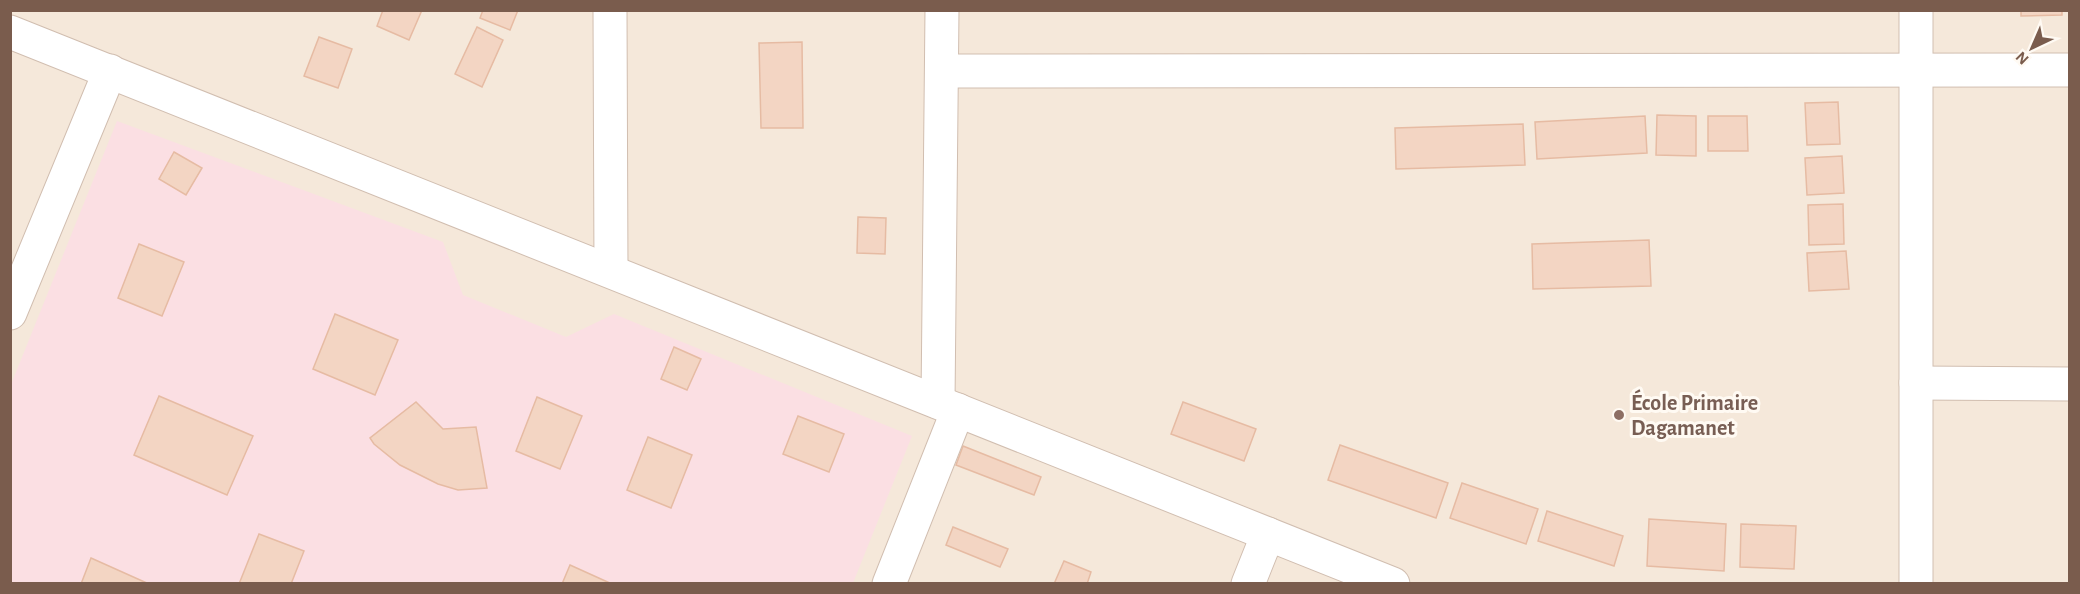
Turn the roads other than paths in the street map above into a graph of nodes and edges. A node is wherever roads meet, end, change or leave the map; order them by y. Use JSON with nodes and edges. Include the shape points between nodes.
{"nodes":[{"id":1,"x":610,"y":10,"type":"edge"},
{"id":2,"x":942,"y":10,"type":"edge"},
{"id":3,"x":1916,"y":10,"type":"edge"},
{"id":4,"x":10,"y":32,"type":"edge"},
{"id":5,"x":2070,"y":70,"type":"edge"},
{"id":6,"x":110,"y":71,"type":"junction"},
{"id":7,"x":942,"y":71,"type":"junction"},
{"id":8,"x":1916,"y":71,"type":"junction"},
{"id":9,"x":611,"y":272,"type":"junction"},
{"id":10,"x":10,"y":313,"type":"edge"},
{"id":11,"x":1916,"y":383,"type":"junction"},
{"id":12,"x":2070,"y":384,"type":"edge"},
{"id":13,"x":948,"y":406,"type":"junction"},
{"id":14,"x":1268,"y":534,"type":"junction"},
{"id":15,"x":889,"y":584,"type":"edge"},
{"id":16,"x":1248,"y":584,"type":"edge"},
{"id":17,"x":1393,"y":584,"type":"edge"},
{"id":18,"x":1916,"y":584,"type":"edge"}],
"edges":[{"from":1,"to":9,"type":"street"},
{"from":2,"to":7,"type":"street"},
{"from":3,"to":8,"type":"street"},
{"from":4,"to":6,"type":"street"},
{"from":5,"to":8,"type":"street"},
{"from":6,"to":9,"type":"street"},
{"from":6,"to":10,"type":"street"},
{"from":7,"to":8,"type":"street"},
{"from":7,"to":13,"type":"street"},
{"from":8,"to":11,"type":"street"},
{"from":9,"to":13,"type":"street"},
{"from":11,"to":12,"type":"street"},
{"from":11,"to":18,"type":"street"},
{"from":13,"to":14,"type":"street"},
{"from":13,"to":15,"type":"street"},
{"from":14,"to":16,"type":"street"},
{"from":14,"to":17,"type":"street"}]}
